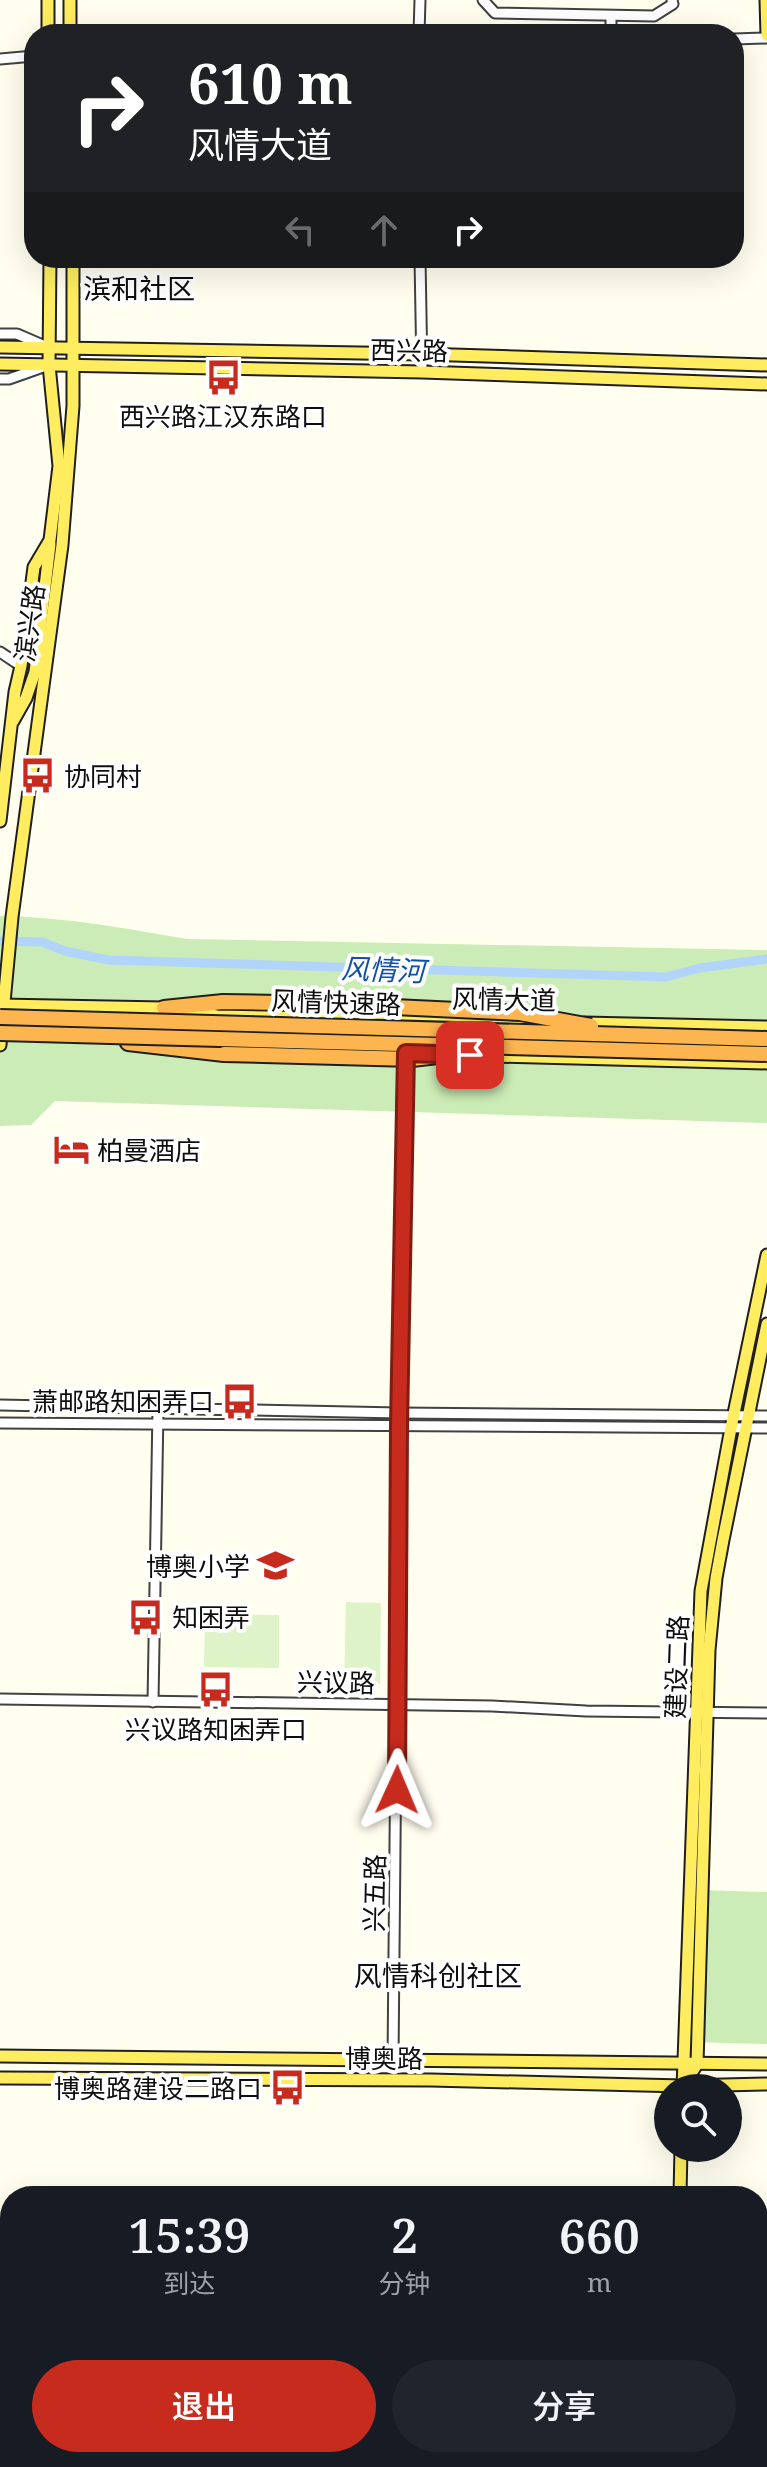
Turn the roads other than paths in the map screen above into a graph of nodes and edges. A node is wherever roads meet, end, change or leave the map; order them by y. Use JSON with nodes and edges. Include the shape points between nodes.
{"nodes":[{"id":1,"x":48,"y":0,"type":"edge"},
{"id":2,"x":70,"y":0,"type":"edge"},
{"id":3,"x":420,"y":0,"type":"edge"},
{"id":4,"x":483,"y":0,"type":"edge"},
{"id":5,"x":672,"y":0,"type":"edge"},
{"id":6,"x":766,"y":0,"type":"edge"},
{"id":7,"x":611,"y":16,"type":"junction"},
{"id":8,"x":48,"y":24,"type":"edge"},
{"id":9,"x":70,"y":24,"type":"edge"},
{"id":10,"x":419,"y":24,"type":"edge"},
{"id":11,"x":611,"y":24,"type":"edge"},
{"id":12,"x":767,"y":36,"type":"edge"},
{"id":13,"x":744,"y":38,"type":"edge"},
{"id":14,"x":24,"y":57,"type":"edge"},
{"id":15,"x":0,"y":59,"type":"edge"},
{"id":16,"x":50,"y":268,"type":"edge"},
{"id":17,"x":73,"y":268,"type":"edge"},
{"id":18,"x":420,"y":268,"type":"edge"},
{"id":19,"x":0,"y":334,"type":"edge"},
{"id":20,"x":0,"y":347,"type":"edge"},
{"id":21,"x":73,"y":347,"type":"junction"},
{"id":22,"x":50,"y":348,"type":"junction"},
{"id":23,"x":421,"y":354,"type":"junction"},
{"id":24,"x":0,"y":364,"type":"edge"},
{"id":25,"x":49,"y":365,"type":"junction"},
{"id":26,"x":767,"y":365,"type":"edge"},
{"id":27,"x":72,"y":366,"type":"junction"},
{"id":28,"x":422,"y":372,"type":"junction"},
{"id":29,"x":0,"y":379,"type":"edge"},
{"id":30,"x":767,"y":384,"type":"edge"},
{"id":31,"x":50,"y":540,"type":"junction"},
{"id":32,"x":0,"y":652,"type":"edge"},
{"id":33,"x":21,"y":666,"type":"junction"},
{"id":34,"x":10,"y":727,"type":"junction"},
{"id":35,"x":0,"y":821,"type":"edge"},
{"id":36,"x":164,"y":1008,"type":"junction"},
{"id":37,"x":1,"y":1009,"type":"edge"},
{"id":38,"x":767,"y":1027,"type":"edge"},
{"id":39,"x":0,"y":1033,"type":"edge"},
{"id":40,"x":639,"y":1034,"type":"junction"},
{"id":41,"x":767,"y":1039,"type":"edge"},
{"id":42,"x":0,"y":1042,"type":"edge"},
{"id":43,"x":128,"y":1043,"type":"junction"},
{"id":44,"x":523,"y":1047,"type":"junction"},
{"id":45,"x":406,"y":1053,"type":"junction"},
{"id":46,"x":767,"y":1054,"type":"edge"},
{"id":47,"x":767,"y":1063,"type":"edge"},
{"id":48,"x":767,"y":1255,"type":"edge"},
{"id":49,"x":767,"y":1324,"type":"edge"},
{"id":50,"x":0,"y":1405,"type":"edge"},
{"id":51,"x":158,"y":1410,"type":"junction"},
{"id":52,"x":399,"y":1413,"type":"junction"},
{"id":53,"x":734,"y":1415,"type":"junction"},
{"id":54,"x":767,"y":1416,"type":"edge"},
{"id":55,"x":747,"y":1422,"type":"junction"},
{"id":56,"x":0,"y":1423,"type":"edge"},
{"id":57,"x":158,"y":1424,"type":"junction"},
{"id":58,"x":399,"y":1425,"type":"junction"},
{"id":59,"x":731,"y":1428,"type":"junction"},
{"id":60,"x":767,"y":1428,"type":"edge"},
{"id":61,"x":0,"y":1699,"type":"edge"},
{"id":62,"x":153,"y":1702,"type":"junction"},
{"id":63,"x":398,"y":1705,"type":"junction"},
{"id":64,"x":701,"y":1712,"type":"junction"},
{"id":65,"x":767,"y":1713,"type":"edge"},
{"id":66,"x":0,"y":2056,"type":"edge"},
{"id":67,"x":393,"y":2061,"type":"junction"},
{"id":68,"x":683,"y":2064,"type":"junction"},
{"id":69,"x":697,"y":2064,"type":"junction"},
{"id":70,"x":767,"y":2064,"type":"edge"},
{"id":71,"x":683,"y":2074,"type":"edge"},
{"id":72,"x":691,"y":2074,"type":"edge"},
{"id":73,"x":0,"y":2078,"type":"edge"},
{"id":74,"x":767,"y":2084,"type":"edge"},
{"id":75,"x":742,"y":2085,"type":"edge"},
{"id":76,"x":654,"y":2086,"type":"edge"},
{"id":77,"x":681,"y":2162,"type":"edge"},
{"id":78,"x":680,"y":2186,"type":"edge"}],
"edges":[{"from":1,"to":8,"type":"main road"},
{"from":2,"to":9,"type":"main road"},
{"from":3,"to":10,"type":"street"},
{"from":4,"to":7,"type":"street","via":[[495,13]]},
{"from":5,"to":7,"type":"street","via":[[654,16]]},
{"from":6,"to":12,"type":"main road"},
{"from":7,"to":11,"type":"street"},
{"from":12,"to":13,"type":"street"},
{"from":14,"to":15,"type":"street"},
{"from":16,"to":22,"type":"main road","name":"滨兴路"},
{"from":17,"to":21,"type":"main road","name":"滨兴路"},
{"from":18,"to":23,"type":"street"},
{"from":19,"to":22,"type":"street","name":"西兴路","via":[[17,334]]},
{"from":20,"to":22,"type":"main road","name":"西兴路"},
{"from":21,"to":22,"type":"main road","name":"西兴路"},
{"from":21,"to":23,"type":"main road","name":"西兴路"},
{"from":21,"to":27,"type":"main road","name":"滨兴路"},
{"from":22,"to":25,"type":"main road","name":"滨兴路"},
{"from":23,"to":26,"type":"main road","name":"西兴路"},
{"from":23,"to":28,"type":"street"},
{"from":24,"to":25,"type":"main road","name":"西兴路"},
{"from":25,"to":27,"type":"main road","name":"西兴路"},
{"from":25,"to":29,"type":"street","name":"西兴路"},
{"from":25,"to":31,"type":"main road","name":"滨兴路","via":[[59,466]]},
{"from":27,"to":28,"type":"main road","name":"西兴路"},
{"from":27,"to":37,"type":"main road","name":"滨兴路","via":[[62,545]]},
{"from":28,"to":30,"type":"main road","name":"西兴路"},
{"from":31,"to":33,"type":"main road","name":"滨兴路","via":[[34,567]]},
{"from":31,"to":34,"type":"main road","via":[[35,672]]},
{"from":32,"to":33,"type":"street"},
{"from":33,"to":34,"type":"main road","name":"滨兴路"},
{"from":34,"to":35,"type":"main road","name":"滨兴路"},
{"from":36,"to":37,"type":"main road","name":"风情大道"},
{"from":36,"to":38,"type":"main road","name":"风情大道","via":[[217,1016]]},
{"from":36,"to":40,"type":"highway","bridge":true,"via":[[223,1002],[520,1013]]},
{"from":37,"to":40,"type":"highway","name":"风情快速路","bridge":true},
{"from":37,"to":42,"type":"main road","name":"滨兴路"},
{"from":39,"to":44,"type":"highway","name":"风情快速路","bridge":true},
{"from":40,"to":41,"type":"highway","name":"风情快速路","bridge":true},
{"from":42,"to":43,"type":"main road"},
{"from":43,"to":44,"type":"highway","bridge":true,"via":[[224,1054],[412,1059]]},
{"from":43,"to":45,"type":"main road"},
{"from":44,"to":46,"type":"highway","name":"风情快速路","bridge":true},
{"from":45,"to":47,"type":"main road"},
{"from":45,"to":52,"type":"street","name":"兴五路"},
{"from":48,"to":53,"type":"main road","name":"建设二路"},
{"from":49,"to":55,"type":"main road","name":"建设二路"},
{"from":50,"to":51,"type":"street"},
{"from":51,"to":52,"type":"street"},
{"from":51,"to":57,"type":"street"},
{"from":52,"to":53,"type":"street"},
{"from":52,"to":58,"type":"street","name":"兴五路"},
{"from":53,"to":55,"type":"street"},
{"from":53,"to":59,"type":"main road","name":"建设二路"},
{"from":54,"to":55,"type":"street"},
{"from":55,"to":59,"type":"street"},
{"from":55,"to":60,"type":"street"},
{"from":55,"to":64,"type":"main road","name":"建设二路","via":[[716,1578]]},
{"from":56,"to":57,"type":"street"},
{"from":57,"to":58,"type":"street"},
{"from":57,"to":62,"type":"street"},
{"from":58,"to":59,"type":"street"},
{"from":58,"to":63,"type":"street","name":"兴五路"},
{"from":59,"to":64,"type":"main road","name":"建设二路","via":[[701,1591]]},
{"from":61,"to":62,"type":"street","name":"兴议路"},
{"from":62,"to":63,"type":"street","name":"兴议路"},
{"from":63,"to":64,"type":"street","name":"兴议路"},
{"from":63,"to":67,"type":"street","name":"兴五路"},
{"from":64,"to":65,"type":"street","name":"兴议路"},
{"from":64,"to":68,"type":"main road","name":"建设二路"},
{"from":64,"to":69,"type":"main road","name":"建设二路"},
{"from":66,"to":67,"type":"main road","name":"博奥路"},
{"from":67,"to":68,"type":"main road","name":"博奥路"},
{"from":68,"to":69,"type":"main road","name":"博奥路"},
{"from":68,"to":71,"type":"main road","name":"建设二路"},
{"from":69,"to":70,"type":"main road","name":"博奥路"},
{"from":69,"to":72,"type":"main road"},
{"from":73,"to":76,"type":"main road","name":"博奥路"},
{"from":74,"to":75,"type":"main road","name":"博奥路"},
{"from":77,"to":78,"type":"main road"}]}
